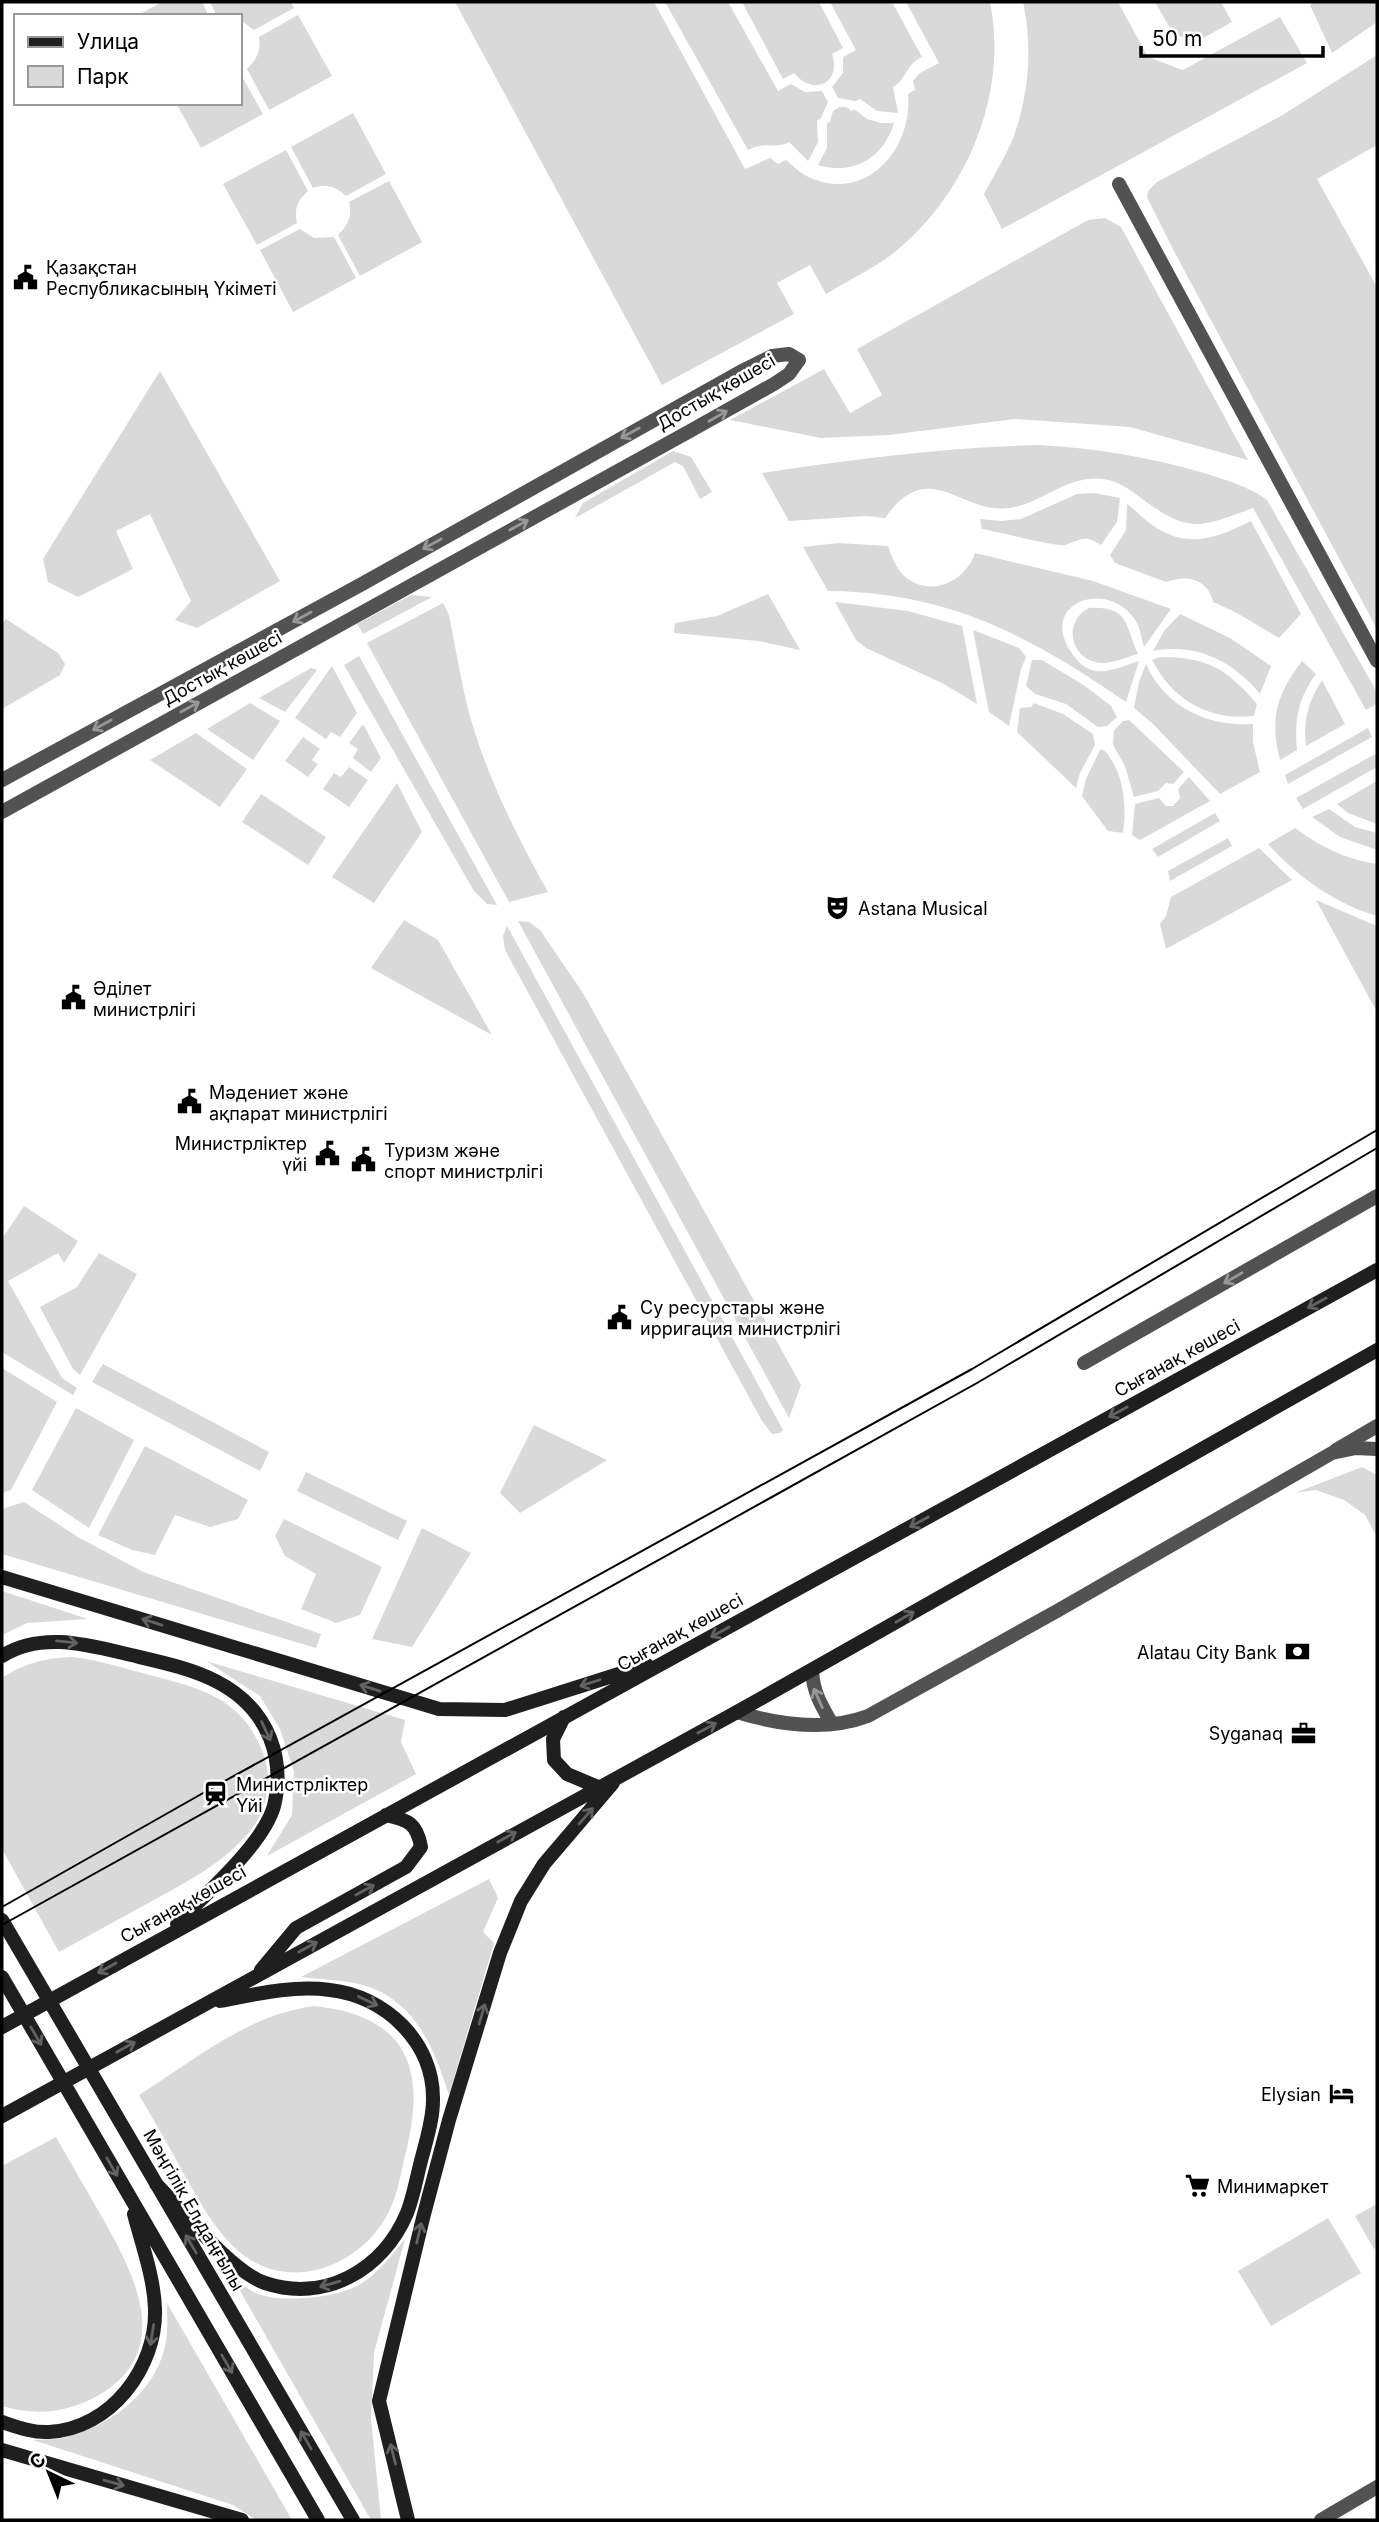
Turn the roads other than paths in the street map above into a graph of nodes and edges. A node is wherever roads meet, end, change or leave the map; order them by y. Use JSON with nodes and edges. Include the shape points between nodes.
{"nodes":[{"id":1,"x":1119,"y":184,"type":"dead end"},
{"id":2,"x":1377,"y":661,"type":"edge"},
{"id":3,"x":2,"y":780,"type":"edge"},
{"id":4,"x":2,"y":812,"type":"edge"},
{"id":5,"x":1377,"y":1196,"type":"edge"},
{"id":6,"x":1377,"y":1270,"type":"edge"},
{"id":7,"x":1377,"y":1350,"type":"edge"},
{"id":8,"x":1084,"y":1363,"type":"dead end"},
{"id":9,"x":1377,"y":1426,"type":"edge"},
{"id":10,"x":1377,"y":1449,"type":"edge"},
{"id":11,"x":1332,"y":1453,"type":"junction"},
{"id":12,"x":2,"y":1577,"type":"edge"},
{"id":13,"x":679,"y":1654,"type":"junction"},
{"id":14,"x":2,"y":1656,"type":"edge"},
{"id":15,"x":812,"y":1670,"type":"junction"},
{"id":16,"x":737,"y":1712,"type":"junction"},
{"id":17,"x":564,"y":1717,"type":"junction"},
{"id":18,"x":832,"y":1724,"type":"junction"},
{"id":19,"x":621,"y":1774,"type":"junction"},
{"id":20,"x":598,"y":1787,"type":"junction"},
{"id":21,"x":386,"y":1815,"type":"junction"},
{"id":22,"x":2,"y":1920,"type":"edge"},
{"id":23,"x":167,"y":1935,"type":"junction"},
{"id":24,"x":256,"y":1976,"type":"junction"},
{"id":25,"x":2,"y":1977,"type":"edge"},
{"id":26,"x":205,"y":2004,"type":"junction"},
{"id":27,"x":2,"y":2027,"type":"edge"},
{"id":28,"x":2,"y":2116,"type":"edge"},
{"id":29,"x":156,"y":2184,"type":"junction"},
{"id":30,"x":129,"y":2196,"type":"junction"},
{"id":31,"x":2,"y":2422,"type":"edge"},
{"id":32,"x":2,"y":2450,"type":"edge"},
{"id":33,"x":1377,"y":2487,"type":"edge"},
{"id":34,"x":242,"y":2520,"type":"edge"},
{"id":35,"x":318,"y":2520,"type":"edge"},
{"id":36,"x":353,"y":2520,"type":"edge"},
{"id":37,"x":408,"y":2520,"type":"edge"},
{"id":38,"x":1321,"y":2520,"type":"edge"}],
"edges":[{"from":1,"to":2,"type":"street"},
{"from":4,"to":3,"type":"street","name":"Достық көшесі","one_way":true,"via":[[714,418],[789,374],[799,360],[789,354],[772,355]]},
{"from":5,"to":8,"type":"street","one_way":true},
{"from":6,"to":13,"type":"main road","name":"Сығанақ көшесі","one_way":true},
{"from":15,"to":7,"type":"main road","one_way":true},
{"from":9,"to":11,"type":"street"},
{"from":10,"to":11,"type":"street"},
{"from":11,"to":18,"type":"street","via":[[868,1716]]},
{"from":13,"to":12,"type":"main road","one_way":true,"via":[[505,1710],[439,1709]]},
{"from":13,"to":17,"type":"main road","name":"Сығанақ көшесі"},
{"from":14,"to":23,"type":"main road","one_way":true,"via":[[30,1644],[54,1641],[93,1646],[215,1679],[258,1715],[278,1764],[273,1810],[249,1848]]},
{"from":15,"to":16,"type":"main road"},
{"from":18,"to":15,"type":"street","one_way":true,"via":[[813,1686]]},
{"from":16,"to":18,"type":"street","via":[[795,1726]]},
{"from":19,"to":16,"type":"main road","one_way":true},
{"from":17,"to":20,"type":"main road","via":[[553,1739],[554,1760],[567,1774]]},
{"from":17,"to":21,"type":"main road","name":"Сығанақ көшесі"},
{"from":19,"to":20,"type":"main road"},
{"from":37,"to":19,"type":"main road","one_way":true,"via":[[379,2401],[449,2120],[500,1953],[521,1901],[544,1864]]},
{"from":24,"to":20,"type":"main road","one_way":true},
{"from":21,"to":23,"type":"main road","name":"Сығанақ көшесі"},
{"from":24,"to":21,"type":"main road","one_way":true,"via":[[296,1928],[406,1867],[421,1847],[418,1832],[407,1820]]},
{"from":22,"to":29,"type":"main road","name":"Мәңгілік Ел даңғылы"},
{"from":23,"to":27,"type":"main road","name":"Сығанақ көшесі","one_way":true},
{"from":24,"to":26,"type":"main road"},
{"from":25,"to":30,"type":"main road","one_way":true},
{"from":28,"to":26,"type":"main road","one_way":true},
{"from":26,"to":29,"type":"main road","one_way":true,"via":[[275,1990],[329,1989],[374,2003],[408,2031],[429,2072],[433,2097],[432,2118],[407,2211],[390,2242],[353,2276],[332,2285],[284,2288],[248,2275]]},
{"from":36,"to":29,"type":"main road","name":"Мәңгілік Ел даңғылы","one_way":true},
{"from":30,"to":31,"type":"main road","one_way":true,"via":[[155,2309],[150,2350],[140,2372],[128,2391],[109,2407],[68,2428],[34,2431]]},
{"from":30,"to":35,"type":"main road","one_way":true},
{"from":32,"to":34,"type":"main road","one_way":true},
{"from":33,"to":38,"type":"street"}]}
